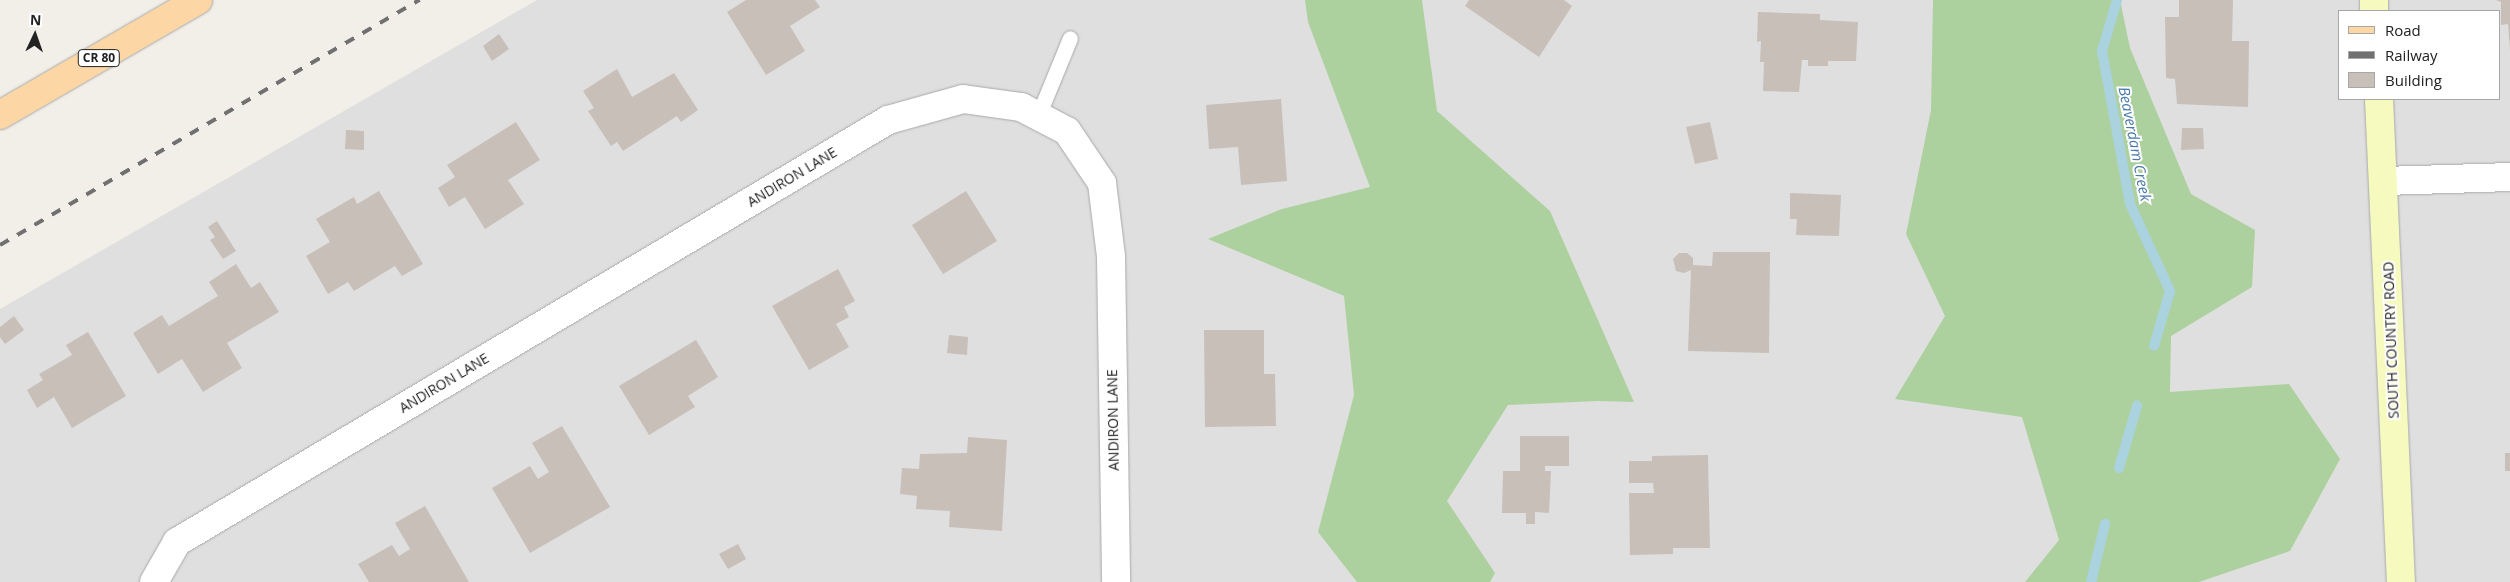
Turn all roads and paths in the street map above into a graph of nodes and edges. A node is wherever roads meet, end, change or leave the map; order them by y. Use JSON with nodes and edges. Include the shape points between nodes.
{"nodes":[{"id":1,"x":198,"y":0,"type":"edge"},
{"id":2,"x":1070,"y":38,"type":"dead end"},
{"id":3,"x":2379,"y":100,"type":"edge"},
{"id":4,"x":0,"y":115,"type":"edge"},
{"id":5,"x":1038,"y":116,"type":"junction"},
{"id":6,"x":2510,"y":177,"type":"edge"},
{"id":7,"x":2384,"y":181,"type":"junction"},
{"id":8,"x":154,"y":582,"type":"edge"},
{"id":9,"x":1116,"y":582,"type":"edge"},
{"id":10,"x":2401,"y":582,"type":"edge"}],
"edges":[{"from":1,"to":4,"type":"main road","number":"CR 80"},
{"from":2,"to":5,"type":"lane"},
{"from":3,"to":7,"type":"main road","name":"SOUTH COUNTRY ROAD"},
{"from":5,"to":8,"type":"street","name":"ANDIRON LANE","via":[[1021,107],[963,100],[888,120],[177,542]]},
{"from":5,"to":9,"type":"street","name":"ANDIRON LANE","via":[[1067,131],[1102,183],[1111,256]]},
{"from":6,"to":7,"type":"street"},
{"from":7,"to":10,"type":"main road","name":"SOUTH COUNTRY ROAD"}]}
